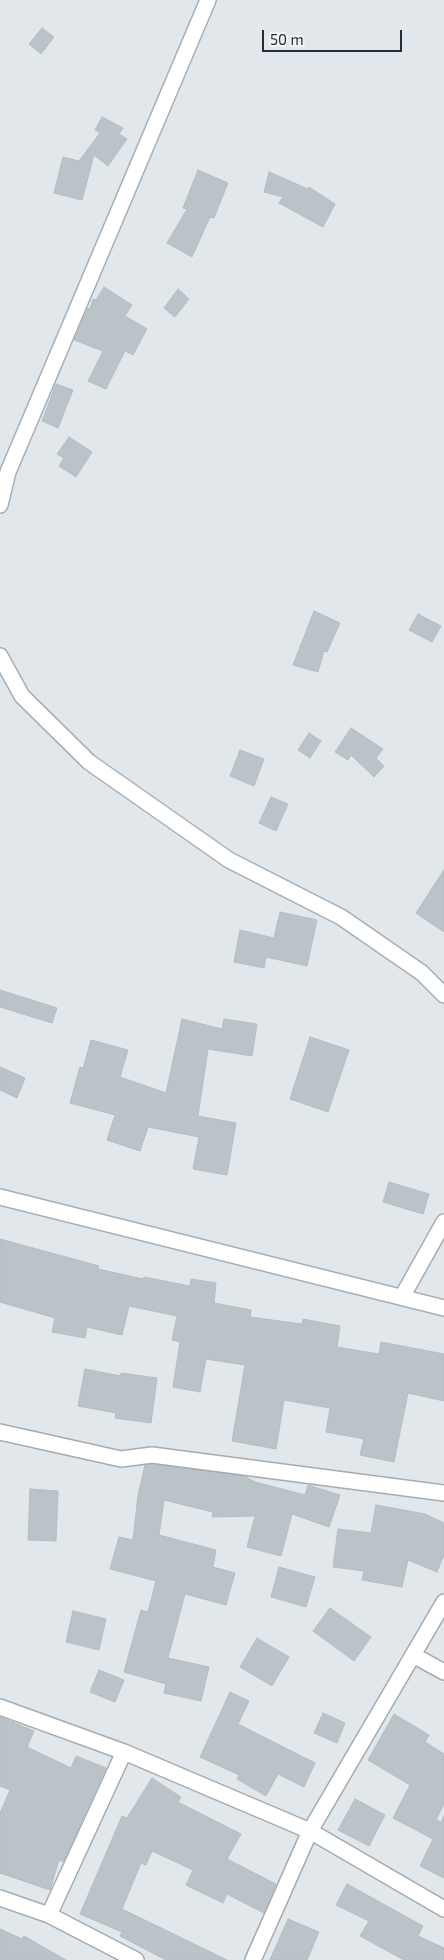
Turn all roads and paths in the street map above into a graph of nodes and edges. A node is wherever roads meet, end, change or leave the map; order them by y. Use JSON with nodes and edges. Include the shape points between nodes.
{"nodes":[{"id":1,"x":208,"y":0,"type":"edge"},
{"id":2,"x":0,"y":505,"type":"edge"},
{"id":3,"x":0,"y":656,"type":"edge"},
{"id":4,"x":444,"y":995,"type":"edge"},
{"id":5,"x":0,"y":1197,"type":"edge"},
{"id":6,"x":444,"y":1222,"type":"edge"},
{"id":7,"x":402,"y":1296,"type":"junction"},
{"id":8,"x":444,"y":1308,"type":"edge"},
{"id":9,"x":0,"y":1432,"type":"edge"},
{"id":10,"x":444,"y":1493,"type":"edge"},
{"id":11,"x":444,"y":1602,"type":"edge"},
{"id":12,"x":413,"y":1656,"type":"junction"},
{"id":13,"x":444,"y":1672,"type":"edge"},
{"id":14,"x":0,"y":1707,"type":"edge"},
{"id":15,"x":124,"y":1752,"type":"junction"},
{"id":16,"x":310,"y":1831,"type":"junction"},
{"id":17,"x":0,"y":1898,"type":"edge"},
{"id":18,"x":444,"y":1909,"type":"edge"},
{"id":19,"x":49,"y":1915,"type":"junction"},
{"id":20,"x":136,"y":1960,"type":"edge"},
{"id":21,"x":253,"y":1960,"type":"edge"}],
"edges":[{"from":1,"to":2,"type":"street","via":[[12,463]]},
{"from":3,"to":4,"type":"street","via":[[22,696],[89,762],[229,860],[342,917],[422,973]]},
{"from":5,"to":7,"type":"street"},
{"from":6,"to":7,"type":"street"},
{"from":7,"to":8,"type":"street"},
{"from":9,"to":10,"type":"street","via":[[121,1459],[152,1455]]},
{"from":11,"to":12,"type":"street"},
{"from":12,"to":13,"type":"street"},
{"from":12,"to":16,"type":"street"},
{"from":14,"to":15,"type":"street"},
{"from":15,"to":16,"type":"street"},
{"from":15,"to":19,"type":"street"},
{"from":16,"to":18,"type":"street"},
{"from":16,"to":21,"type":"street"},
{"from":17,"to":19,"type":"street"},
{"from":19,"to":20,"type":"street"}]}
